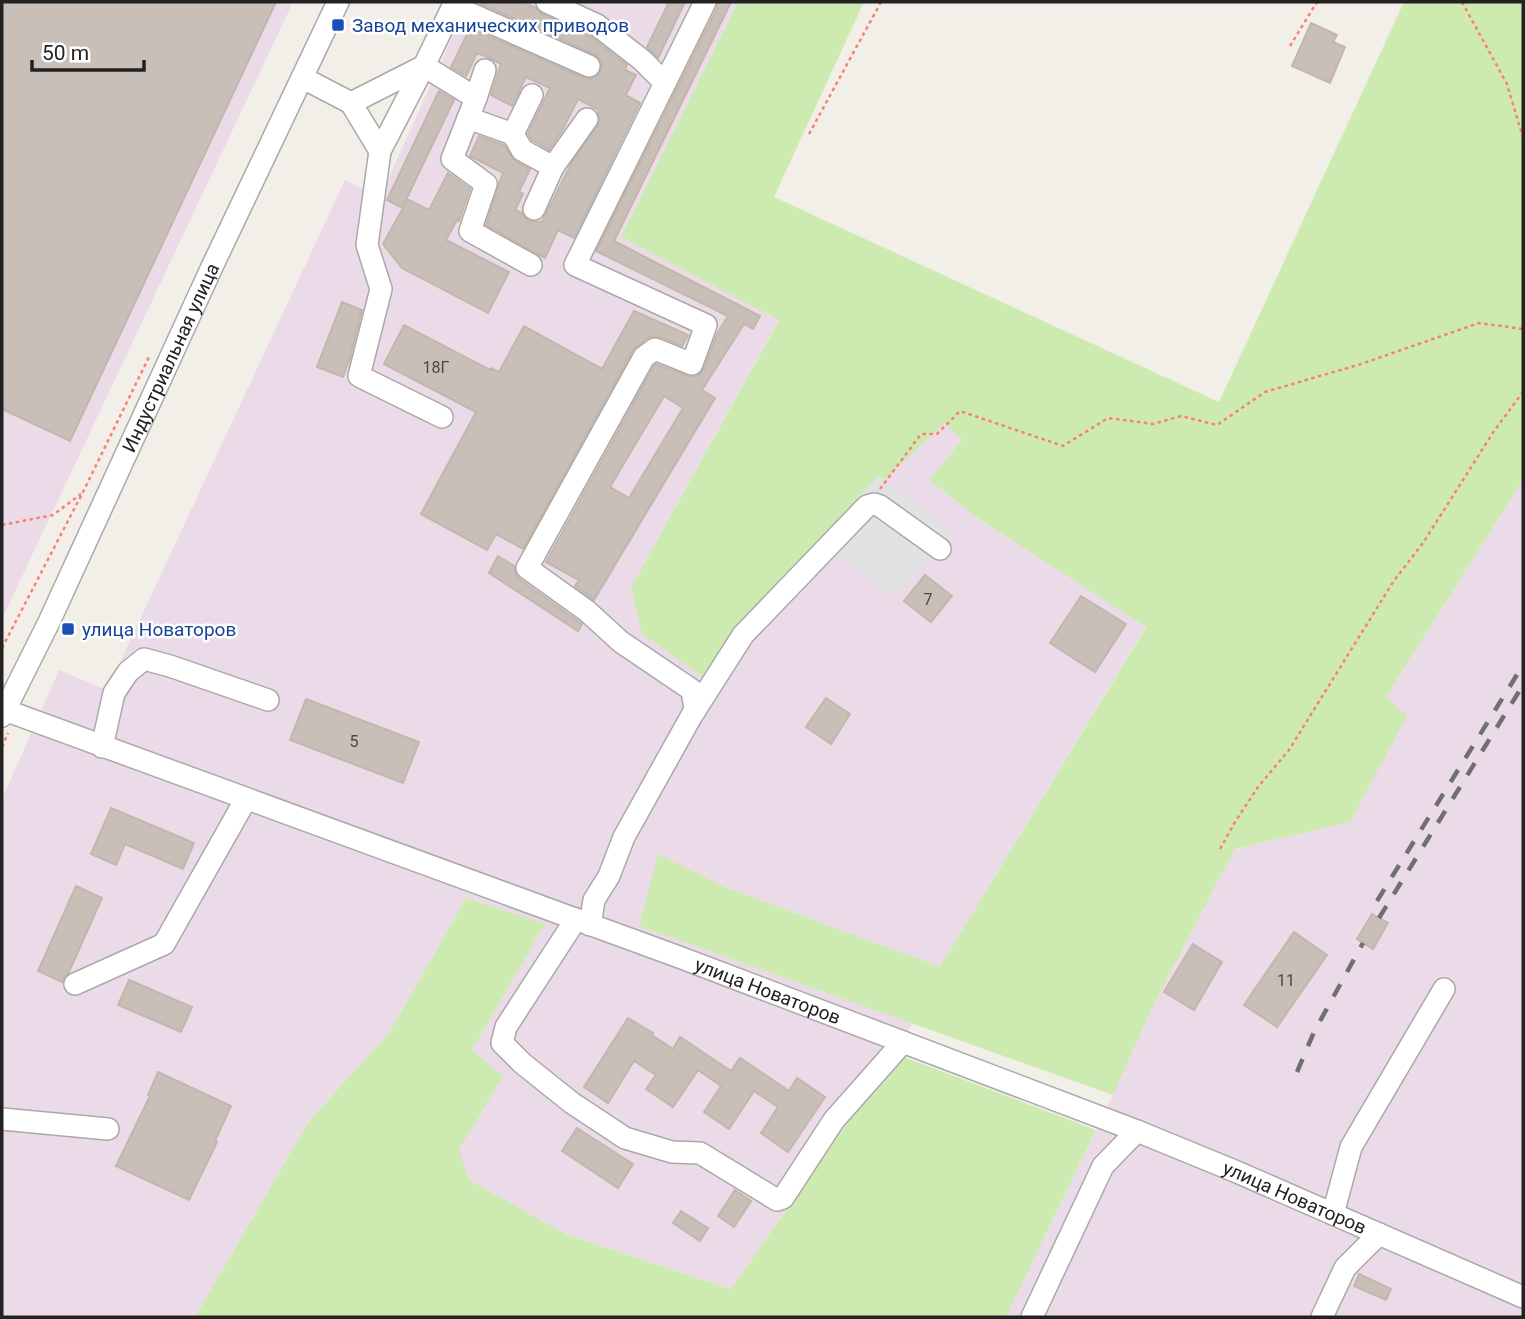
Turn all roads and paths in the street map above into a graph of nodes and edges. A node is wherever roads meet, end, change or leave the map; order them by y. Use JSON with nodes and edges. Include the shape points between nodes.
{"nodes":[{"id":1,"x":338,"y":2,"type":"edge"},
{"id":2,"x":547,"y":2,"type":"edge"},
{"id":3,"x":705,"y":2,"type":"edge"},
{"id":4,"x":881,"y":2,"type":"edge"},
{"id":5,"x":1317,"y":2,"type":"edge"},
{"id":6,"x":1462,"y":2,"type":"edge"},
{"id":7,"x":453,"y":4,"type":"edge"},
{"id":8,"x":1290,"y":46,"type":"dead end"},
{"id":9,"x":424,"y":66,"type":"junction"},
{"id":10,"x":589,"y":66,"type":"dead end"},
{"id":11,"x":485,"y":70,"type":"dead end"},
{"id":12,"x":303,"y":78,"type":"junction"},
{"id":13,"x":665,"y":83,"type":"junction"},
{"id":14,"x":532,"y":95,"type":"dead end"},
{"id":15,"x":476,"y":98,"type":"junction"},
{"id":16,"x":351,"y":103,"type":"junction"},
{"id":17,"x":468,"y":118,"type":"junction"},
{"id":18,"x":587,"y":119,"type":"dead end"},
{"id":19,"x":513,"y":134,"type":"junction"},
{"id":20,"x":809,"y":134,"type":"dead end"},
{"id":21,"x":1523,"y":138,"type":"edge"},
{"id":22,"x":380,"y":151,"type":"junction"},
{"id":23,"x":553,"y":167,"type":"junction"},
{"id":24,"x":534,"y":209,"type":"dead end"},
{"id":25,"x":531,"y":265,"type":"dead end"},
{"id":26,"x":1523,"y":329,"type":"edge"},
{"id":27,"x":1523,"y":392,"type":"edge"},
{"id":28,"x":442,"y":417,"type":"dead end"},
{"id":29,"x":106,"y":501,"type":"junction"},
{"id":30,"x":867,"y":506,"type":"junction"},
{"id":31,"x":2,"y":525,"type":"edge"},
{"id":32,"x":940,"y":549,"type":"dead end"},
{"id":33,"x":268,"y":701,"type":"dead end"},
{"id":34,"x":695,"y":710,"type":"junction"},
{"id":35,"x":3,"y":712,"type":"edge"},
{"id":36,"x":102,"y":747,"type":"junction"},
{"id":37,"x":246,"y":799,"type":"junction"},
{"id":38,"x":1220,"y":849,"type":"dead end"},
{"id":39,"x":583,"y":922,"type":"junction"},
{"id":40,"x":75,"y":984,"type":"dead end"},
{"id":41,"x":1444,"y":989,"type":"dead end"},
{"id":42,"x":903,"y":1042,"type":"junction"},
{"id":43,"x":2,"y":1119,"type":"edge"},
{"id":44,"x":108,"y":1129,"type":"dead end"},
{"id":45,"x":1138,"y":1131,"type":"junction"},
{"id":46,"x":1333,"y":1214,"type":"junction"},
{"id":47,"x":1379,"y":1234,"type":"junction"},
{"id":48,"x":1523,"y":1297,"type":"edge"},
{"id":49,"x":1032,"y":1317,"type":"edge"},
{"id":50,"x":1322,"y":1317,"type":"edge"}],
"edges":[{"from":1,"to":12,"type":"street","name":"Индустриальная улица"},
{"from":2,"to":13,"type":"street","via":[[597,25]]},
{"from":3,"to":13,"type":"street"},
{"from":4,"to":20,"type":"path"},
{"from":5,"to":8,"type":"path"},
{"from":6,"to":21,"type":"path","via":[[1507,84]]},
{"from":7,"to":9,"type":"street"},
{"from":7,"to":10,"type":"street"},
{"from":9,"to":15,"type":"street"},
{"from":9,"to":16,"type":"street"},
{"from":9,"to":22,"type":"street"},
{"from":11,"to":15,"type":"street"},
{"from":12,"to":16,"type":"street"},
{"from":12,"to":29,"type":"street","name":"Индустриальная улица"},
{"from":13,"to":34,"type":"street","via":[[575,265],[706,325],[692,364],[655,349],[644,357],[527,568],[691,690]]},
{"from":14,"to":19,"type":"street"},
{"from":15,"to":17,"type":"street"},
{"from":16,"to":22,"type":"street"},
{"from":17,"to":19,"type":"street"},
{"from":17,"to":25,"type":"street","via":[[452,159],[486,184],[470,231]]},
{"from":18,"to":23,"type":"street"},
{"from":19,"to":23,"type":"street","via":[[522,150]]},
{"from":22,"to":28,"type":"street","via":[[367,245],[381,289],[359,376]]},
{"from":23,"to":24,"type":"street"},
{"from":26,"to":30,"type":"path","via":[[1479,323],[1265,392],[1217,425],[1181,416],[1153,424],[1108,418],[1063,446],[960,411],[937,434],[921,434]]},
{"from":27,"to":38,"type":"path"},
{"from":29,"to":31,"type":"path","via":[[83,492],[53,515]]},
{"from":29,"to":35,"type":"street","name":"Индустриальная улица"},
{"from":30,"to":32,"type":"street","via":[[880,506]]},
{"from":30,"to":34,"type":"street","via":[[743,635]]},
{"from":33,"to":36,"type":"street","via":[[144,660],[128,671],[114,693]]},
{"from":34,"to":39,"type":"street"},
{"from":35,"to":36,"type":"street","name":"улица Новаторов"},
{"from":36,"to":37,"type":"street","name":"улица Новаторов"},
{"from":37,"to":39,"type":"street","name":"улица Новаторов"},
{"from":37,"to":40,"type":"street","via":[[164,944]]},
{"from":39,"to":42,"type":"street","name":"улица Новаторов"},
{"from":39,"to":42,"type":"street","via":[[506,1027],[502,1043],[572,1103],[625,1138],[672,1152],[700,1153],[777,1200],[783,1198],[834,1120]]},
{"from":41,"to":46,"type":"street","via":[[1352,1147]]},
{"from":42,"to":45,"type":"street","name":"улица Новаторов"},
{"from":43,"to":44,"type":"street"},
{"from":45,"to":46,"type":"street","name":"улица Новаторов"},
{"from":45,"to":49,"type":"street","via":[[1102,1166]]},
{"from":46,"to":47,"type":"street","name":"улица Новаторов"},
{"from":47,"to":48,"type":"street","name":"улица Новаторов"},
{"from":47,"to":50,"type":"street","via":[[1345,1268]]}]}
